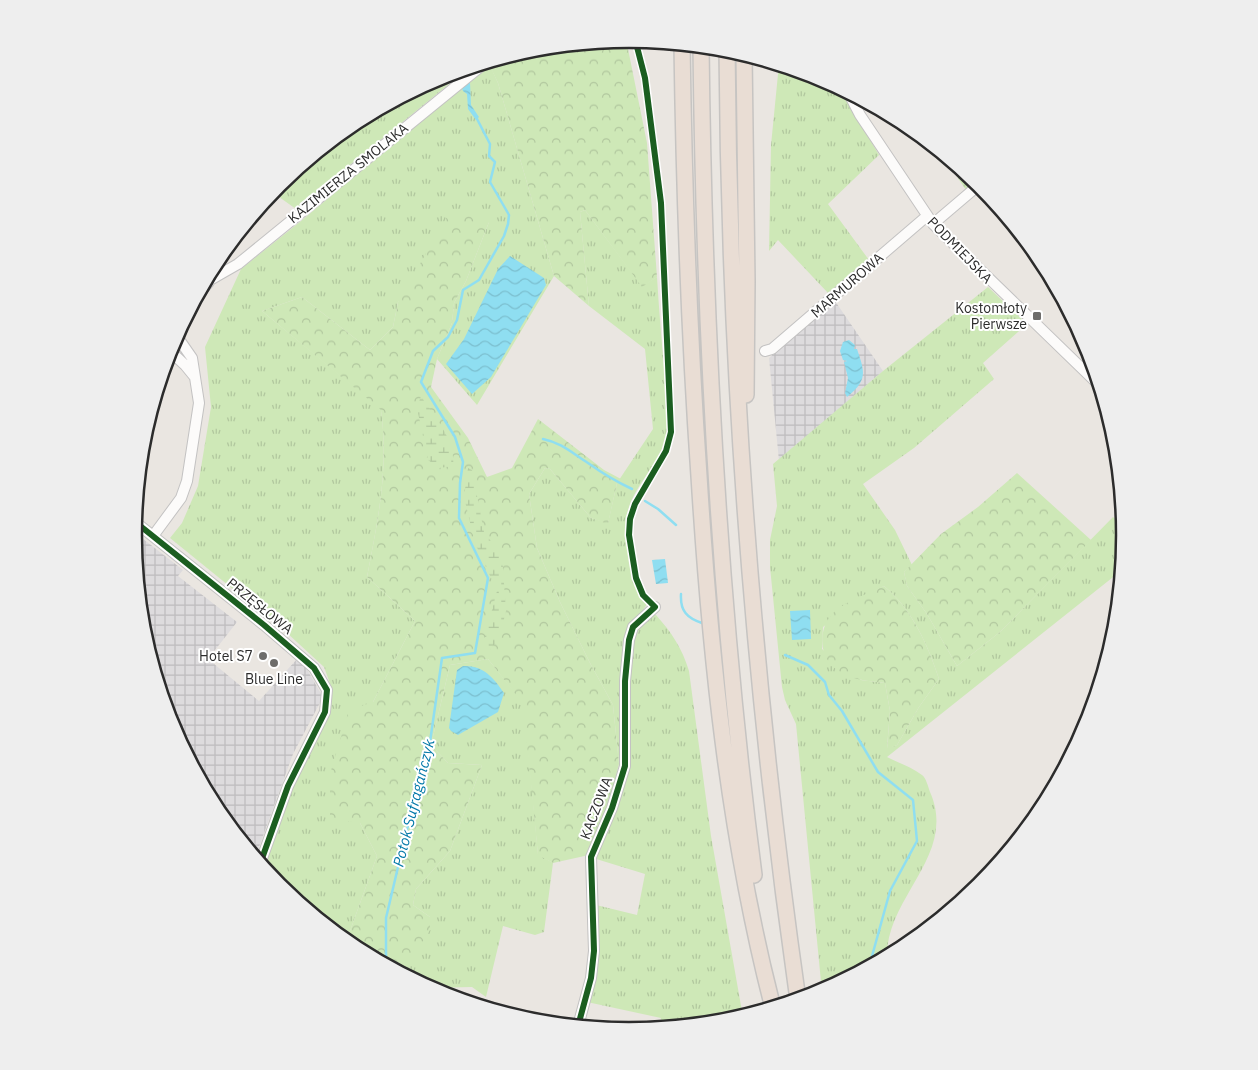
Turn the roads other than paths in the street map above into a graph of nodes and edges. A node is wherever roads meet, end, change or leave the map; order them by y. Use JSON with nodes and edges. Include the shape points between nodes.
{"nodes":[{"id":1,"x":673,"y":50,"type":"edge"},
{"id":2,"x":682,"y":51,"type":"edge"},
{"id":3,"x":701,"y":53,"type":"edge"},
{"id":4,"x":727,"y":58,"type":"edge"},
{"id":5,"x":744,"y":62,"type":"edge"},
{"id":6,"x":470,"y":74,"type":"edge"},
{"id":7,"x":853,"y":102,"type":"edge"},
{"id":8,"x":683,"y":117,"type":"junction"},
{"id":9,"x":973,"y":189,"type":"edge"},
{"id":10,"x":930,"y":220,"type":"junction"},
{"id":11,"x":216,"y":277,"type":"edge"},
{"id":12,"x":181,"y":343,"type":"edge"},
{"id":13,"x":765,"y":351,"type":"dead end"},
{"id":14,"x":176,"y":356,"type":"edge"},
{"id":15,"x":1090,"y":375,"type":"edge"},
{"id":16,"x":196,"y":380,"type":"junction"},
{"id":17,"x":742,"y":477,"type":"junction"},
{"id":18,"x":142,"y":528,"type":"edge"},
{"id":19,"x":153,"y":536,"type":"junction"},
{"id":20,"x":655,"y":607,"type":"dead end"},
{"id":21,"x":263,"y":857,"type":"edge"},
{"id":22,"x":797,"y":993,"type":"edge"},
{"id":23,"x":771,"y":1001,"type":"edge"},
{"id":24,"x":771,"y":1001,"type":"edge"},
{"id":25,"x":580,"y":1019,"type":"edge"}],
"edges":[{"from":1,"to":8,"type":"highway"},
{"from":2,"to":8,"type":"highway"},
{"from":3,"to":24,"type":"highway","via":[[710,390],[720,539],[742,775]]},
{"from":4,"to":17,"type":"highway","via":[[730,237]]},
{"from":5,"to":17,"type":"highway","via":[[747,374]]},
{"from":6,"to":11,"type":"street","name":"KAZIMIERZA SMOLAKA","via":[[238,264]]},
{"from":7,"to":10,"type":"street","name":"PODMIEJSKA"},
{"from":8,"to":23,"type":"highway","via":[[690,332],[707,596],[724,749],[753,929]]},
{"from":9,"to":10,"type":"street","name":"MARMUROWA"},
{"from":10,"to":13,"type":"street","name":"MARMUROWA","via":[[772,349]]},
{"from":10,"to":15,"type":"street","name":"PODMIEJSKA"},
{"from":12,"to":16,"type":"street","via":[[192,358]]},
{"from":14,"to":16,"type":"street"},
{"from":16,"to":19,"type":"street","via":[[198,403],[187,481],[181,498]]},
{"from":17,"to":22,"type":"highway","via":[[767,759]]},
{"from":18,"to":19,"type":"street","name":"PRZĘSŁOWA"},
{"from":19,"to":21,"type":"street","name":"PRZĘSŁOWA","via":[[314,668],[327,690],[325,712],[288,786]]},
{"from":20,"to":25,"type":"street","name":"KACZOWA","via":[[632,627],[629,640],[625,681],[625,766],[612,808],[591,857],[594,952]]}]}
